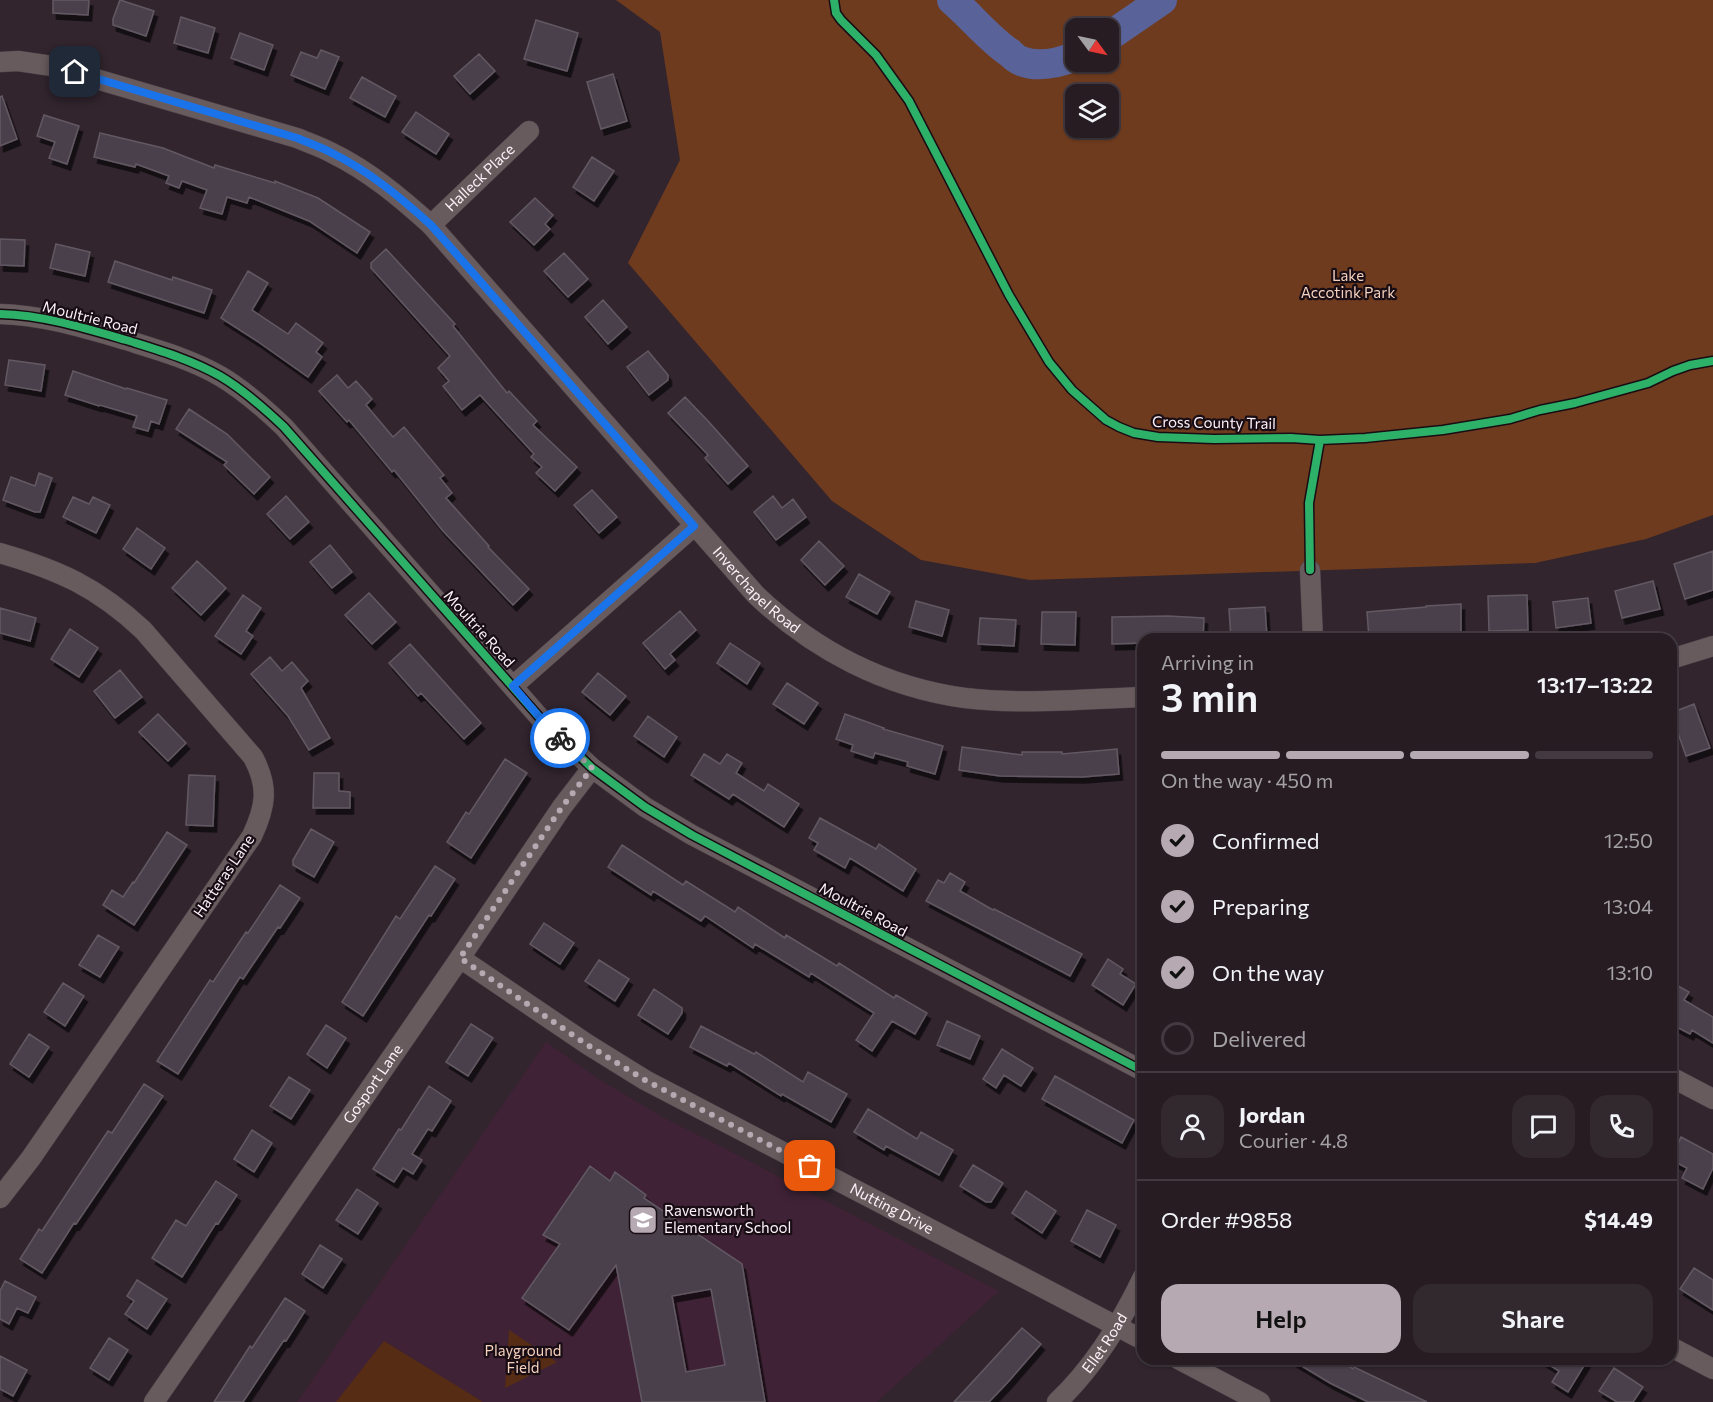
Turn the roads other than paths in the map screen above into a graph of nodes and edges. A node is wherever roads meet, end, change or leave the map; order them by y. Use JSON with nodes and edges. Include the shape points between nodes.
{"nodes":[{"id":1,"x":0,"y":62,"type":"edge"},
{"id":2,"x":529,"y":131,"type":"dead end"},
{"id":3,"x":431,"y":225,"type":"junction"},
{"id":4,"x":0,"y":314,"type":"edge"},
{"id":5,"x":694,"y":526,"type":"junction"},
{"id":6,"x":0,"y":553,"type":"edge"},
{"id":7,"x":1310,"y":570,"type":"dead end"},
{"id":8,"x":1313,"y":633,"type":"edge"},
{"id":9,"x":1713,"y":646,"type":"edge"},
{"id":10,"x":1677,"y":657,"type":"edge"},
{"id":11,"x":513,"y":686,"type":"junction"},
{"id":12,"x":1137,"y":697,"type":"edge"},
{"id":13,"x":592,"y":768,"type":"junction"},
{"id":14,"x":460,"y":958,"type":"junction"},
{"id":15,"x":1137,"y":1068,"type":"edge"},
{"id":16,"x":1677,"y":1080,"type":"edge"},
{"id":17,"x":1713,"y":1099,"type":"edge"},
{"id":18,"x":0,"y":1198,"type":"edge"},
{"id":19,"x":1137,"y":1289,"type":"edge"},
{"id":20,"x":1118,"y":1326,"type":"junction"},
{"id":21,"x":1137,"y":1337,"type":"edge"},
{"id":22,"x":1677,"y":1350,"type":"edge"},
{"id":23,"x":1189,"y":1365,"type":"edge"},
{"id":24,"x":1713,"y":1369,"type":"edge"},
{"id":25,"x":154,"y":1402,"type":"edge"},
{"id":26,"x":1057,"y":1402,"type":"edge"},
{"id":27,"x":1260,"y":1402,"type":"edge"}],
"edges":[{"from":1,"to":3,"type":"street","name":"Inverchapel Road","via":[[52,66],[297,138],[362,170]]},
{"from":2,"to":3,"type":"street","name":"Halleck Place"},
{"from":3,"to":5,"type":"street","name":"Inverchapel Road"},
{"from":4,"to":11,"type":"street","name":"Moultrie Road","via":[[85,328],[168,353],[239,388],[284,427]]},
{"from":5,"to":11,"type":"street"},
{"from":5,"to":12,"type":"street","name":"Inverchapel Road","via":[[777,615],[823,648],[885,678],[965,698],[1016,701]]},
{"from":6,"to":18,"type":"street","name":"Hatteras Lane","via":[[80,583],[143,630],[253,757],[260,769],[265,797],[252,836]]},
{"from":7,"to":8,"type":"street"},
{"from":9,"to":10,"type":"street"},
{"from":11,"to":13,"type":"street","name":"Moultrie Road"},
{"from":13,"to":14,"type":"street","name":"Gosport Lane"},
{"from":13,"to":15,"type":"street","name":"Moultrie Road","via":[[692,835]]},
{"from":14,"to":20,"type":"street","name":"Nutting Drive","via":[[645,1080]]},
{"from":14,"to":25,"type":"street","name":"Gosport Lane"},
{"from":16,"to":17,"type":"street"},
{"from":19,"to":20,"type":"street","name":"Ellet Road"},
{"from":20,"to":21,"type":"street","name":"Nutting Drive"},
{"from":20,"to":26,"type":"street","name":"Ellet Road"},
{"from":22,"to":24,"type":"street"},
{"from":23,"to":27,"type":"street"}]}
